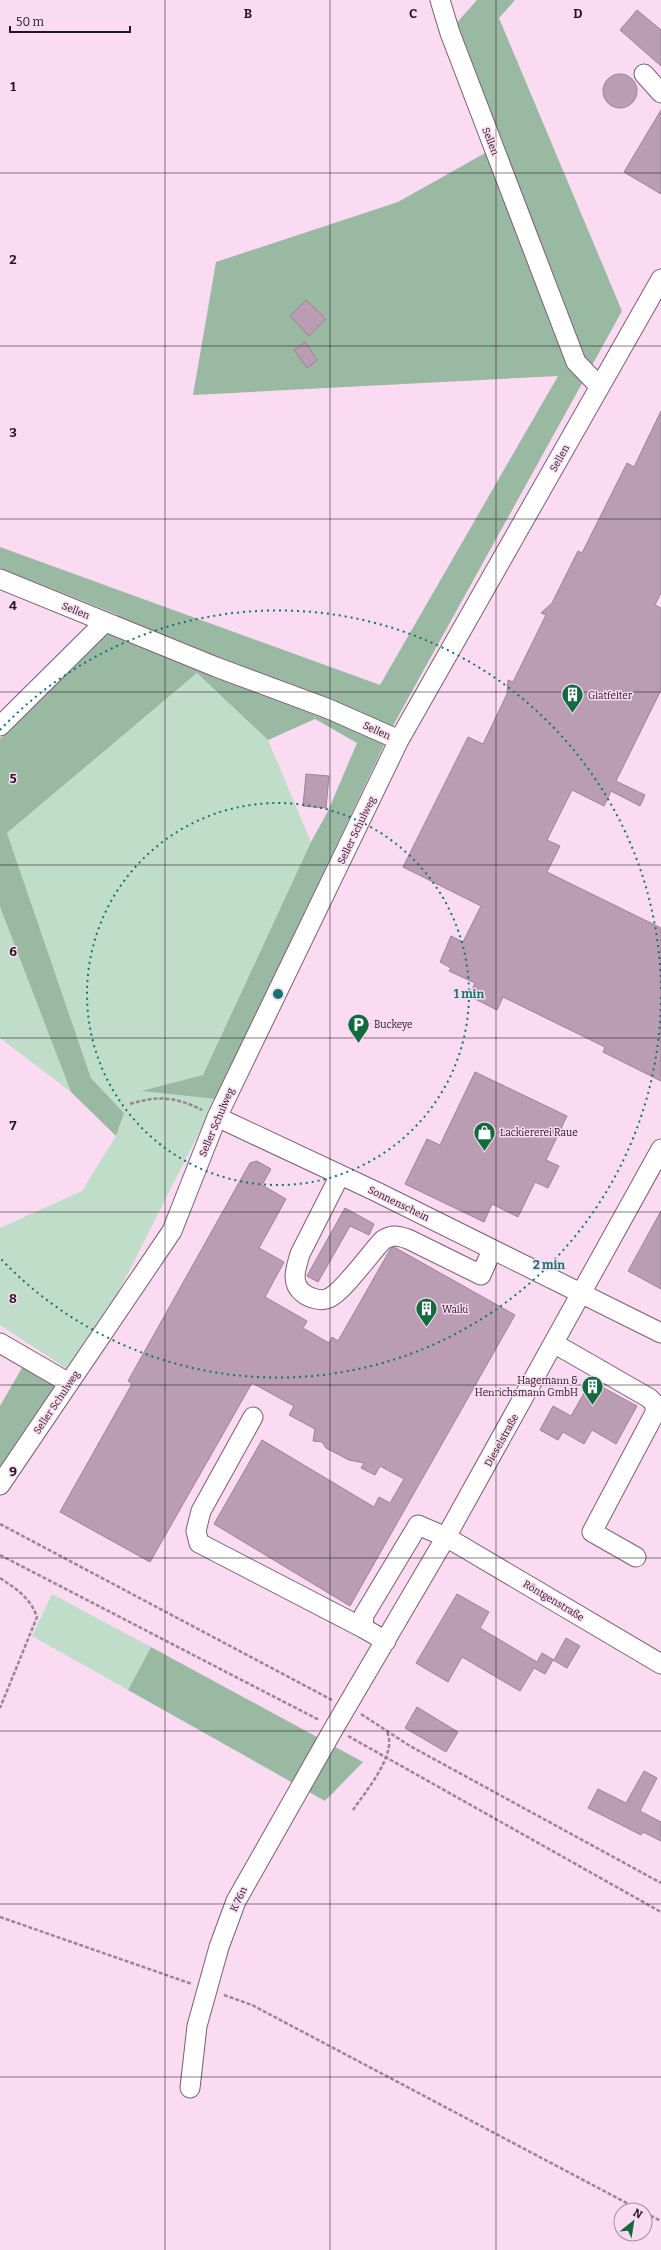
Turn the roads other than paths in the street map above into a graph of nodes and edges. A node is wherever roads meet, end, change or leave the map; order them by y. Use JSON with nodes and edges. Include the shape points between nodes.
{"nodes":[{"id":1,"x":440,"y":0,"type":"edge"},
{"id":2,"x":644,"y":74,"type":"dead end"},
{"id":3,"x":661,"y":93,"type":"edge"},
{"id":4,"x":661,"y":279,"type":"edge"},
{"id":5,"x":599,"y":386,"type":"junction"},
{"id":6,"x":0,"y":579,"type":"edge"},
{"id":7,"x":105,"y":622,"type":"junction"},
{"id":8,"x":0,"y":726,"type":"edge"},
{"id":9,"x":399,"y":740,"type":"junction"},
{"id":10,"x":217,"y":1117,"type":"junction"},
{"id":11,"x":661,"y":1149,"type":"edge"},
{"id":12,"x":340,"y":1175,"type":"junction"},
{"id":13,"x":492,"y":1250,"type":"junction"},
{"id":14,"x":582,"y":1295,"type":"junction"},
{"id":15,"x":661,"y":1333,"type":"edge"},
{"id":16,"x":0,"y":1343,"type":"edge"},
{"id":17,"x":555,"y":1344,"type":"junction"},
{"id":18,"x":69,"y":1383,"type":"junction"},
{"id":19,"x":253,"y":1417,"type":"dead end"},
{"id":20,"x":0,"y":1485,"type":"edge"},
{"id":21,"x":446,"y":1537,"type":"junction"},
{"id":22,"x":636,"y":1557,"type":"dead end"},
{"id":23,"x":363,"y":1628,"type":"junction"},
{"id":24,"x":386,"y":1641,"type":"junction"},
{"id":25,"x":661,"y":1664,"type":"edge"},
{"id":26,"x":334,"y":1728,"type":"joint"},
{"id":27,"x":190,"y":2088,"type":"dead end"}],
"edges":[{"from":1,"to":5,"type":"street","name":"Sellen","via":[[450,33],[576,362]]},
{"from":2,"to":3,"type":"street"},
{"from":4,"to":5,"type":"street","name":"Sellen"},
{"from":5,"to":9,"type":"street","name":"Sellen"},
{"from":6,"to":7,"type":"street","name":"Sellen"},
{"from":7,"to":8,"type":"street"},
{"from":7,"to":9,"type":"street","name":"Sellen","via":[[329,709]]},
{"from":9,"to":10,"type":"street","name":"Seller Schulweg"},
{"from":10,"to":12,"type":"street","name":"Sonnenschein"},
{"from":10,"to":18,"type":"street","name":"Seller Schulweg","via":[[172,1231]]},
{"from":11,"to":14,"type":"street","name":"Dieselstraße"},
{"from":12,"to":13,"type":"street","name":"Sonnenschein"},
{"from":12,"to":13,"type":"street","via":[[300,1254],[296,1268],[296,1283],[305,1295],[315,1299],[329,1299],[389,1236],[396,1235],[408,1239],[481,1275]]},
{"from":13,"to":14,"type":"street","name":"Sonnenschein"},
{"from":14,"to":15,"type":"street","name":"Sonnenschein"},
{"from":14,"to":17,"type":"street","name":"Dieselstraße"},
{"from":16,"to":18,"type":"street"},
{"from":17,"to":21,"type":"street","name":"Dieselstraße"},
{"from":17,"to":22,"type":"street","via":[[649,1398],[655,1404],[655,1413],[648,1428],[592,1532]]},
{"from":18,"to":20,"type":"street","name":"Seller Schulweg"},
{"from":19,"to":23,"type":"street","via":[[201,1511],[196,1531],[199,1543]]},
{"from":21,"to":23,"type":"street","name":"Röntgenstraße","via":[[418,1525],[364,1615]]},
{"from":21,"to":24,"type":"street","name":"Dieselstraße"},
{"from":21,"to":25,"type":"street","name":"Röntgenstraße"},
{"from":23,"to":24,"type":"street"},
{"from":24,"to":26,"type":"street","name":"Dieselstraße"},
{"from":26,"to":27,"type":"street","name":"K 76n","number":"K 76n","via":[[236,1902],[219,1947],[197,2026]]}]}
